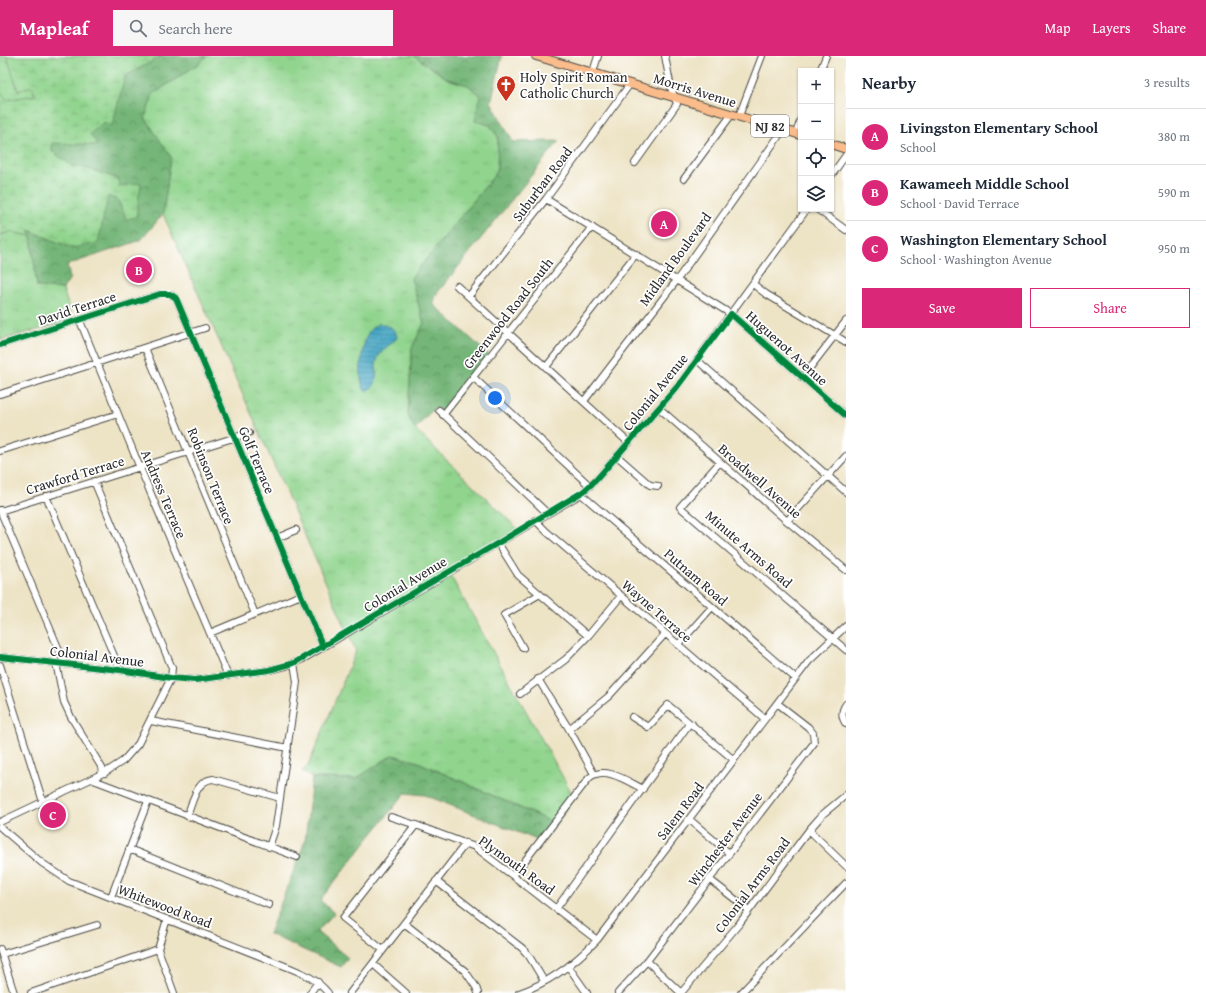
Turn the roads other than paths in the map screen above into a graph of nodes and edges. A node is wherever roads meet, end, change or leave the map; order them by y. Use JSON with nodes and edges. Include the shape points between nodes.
{"nodes":[{"id":1,"x":536,"y":56,"type":"edge"},
{"id":2,"x":598,"y":56,"type":"edge"},
{"id":3,"x":665,"y":56,"type":"edge"},
{"id":4,"x":762,"y":56,"type":"edge"},
{"id":5,"x":826,"y":56,"type":"edge"},
{"id":6,"x":821,"y":68,"type":"edge"},
{"id":7,"x":593,"y":72,"type":"junction"},
{"id":8,"x":630,"y":84,"type":"junction"},
{"id":9,"x":674,"y":96,"type":"junction"},
{"id":10,"x":735,"y":115,"type":"junction"},
{"id":11,"x":783,"y":130,"type":"junction"},
{"id":12,"x":798,"y":134,"type":"edge"},
{"id":13,"x":834,"y":145,"type":"edge"},
{"id":14,"x":846,"y":149,"type":"edge"},
{"id":15,"x":846,"y":154,"type":"edge"},
{"id":16,"x":635,"y":162,"type":"dead end"},
{"id":17,"x":834,"y":172,"type":"edge"},
{"id":18,"x":684,"y":179,"type":"dead end"},
{"id":19,"x":546,"y":199,"type":"junction"},
{"id":20,"x":805,"y":212,"type":"edge"},
{"id":21,"x":821,"y":212,"type":"edge"},
{"id":22,"x":592,"y":227,"type":"junction"},
{"id":23,"x":846,"y":230,"type":"edge"},
{"id":24,"x":636,"y":254,"type":"junction"},
{"id":25,"x":677,"y":280,"type":"junction"},
{"id":26,"x":753,"y":284,"type":"junction"},
{"id":27,"x":457,"y":286,"type":"dead end"},
{"id":28,"x":160,"y":294,"type":"joint"},
{"id":29,"x":469,"y":296,"type":"junction"},
{"id":30,"x":731,"y":314,"type":"junction"},
{"id":31,"x":80,"y":320,"type":"junction"},
{"id":32,"x":846,"y":321,"type":"edge"},
{"id":33,"x":205,"y":328,"type":"dead end"},
{"id":34,"x":508,"y":332,"type":"junction"},
{"id":35,"x":191,"y":333,"type":"junction"},
{"id":36,"x":835,"y":335,"type":"junction"},
{"id":37,"x":846,"y":342,"type":"edge"},
{"id":38,"x":0,"y":345,"type":"edge"},
{"id":39,"x":145,"y":348,"type":"junction"},
{"id":40,"x":697,"y":360,"type":"junction"},
{"id":41,"x":97,"y":363,"type":"junction"},
{"id":42,"x":546,"y":367,"type":"junction"},
{"id":43,"x":473,"y":377,"type":"junction"},
{"id":44,"x":802,"y":378,"type":"junction"},
{"id":45,"x":0,"y":394,"type":"edge"},
{"id":46,"x":584,"y":401,"type":"junction"},
{"id":47,"x":658,"y":408,"type":"junction"},
{"id":48,"x":118,"y":414,"type":"junction"},
{"id":49,"x":846,"y":416,"type":"edge"},
{"id":50,"x":249,"y":433,"type":"dead end"},
{"id":51,"x":235,"y":438,"type":"junction"},
{"id":52,"x":629,"y":443,"type":"junction"},
{"id":53,"x":0,"y":451,"type":"edge"},
{"id":54,"x":189,"y":452,"type":"junction"},
{"id":55,"x":617,"y":456,"type":"junction"},
{"id":56,"x":846,"y":456,"type":"edge"},
{"id":57,"x":720,"y":462,"type":"junction"},
{"id":58,"x":140,"y":468,"type":"junction"},
{"id":59,"x":827,"y":476,"type":"junction"},
{"id":60,"x":94,"y":481,"type":"junction"},
{"id":61,"x":590,"y":486,"type":"junction"},
{"id":62,"x":658,"y":486,"type":"dead end"},
{"id":63,"x":846,"y":492,"type":"edge"},
{"id":64,"x":580,"y":494,"type":"junction"},
{"id":65,"x":46,"y":496,"type":"junction"},
{"id":66,"x":0,"y":510,"type":"edge"},
{"id":67,"x":547,"y":513,"type":"junction"},
{"id":68,"x":535,"y":520,"type":"junction"},
{"id":69,"x":787,"y":521,"type":"junction"},
{"id":70,"x":296,"y":530,"type":"dead end"},
{"id":71,"x":277,"y":538,"type":"junction"},
{"id":72,"x":498,"y":543,"type":"junction"},
{"id":73,"x":846,"y":570,"type":"edge"},
{"id":74,"x":540,"y":594,"type":"junction"},
{"id":75,"x":301,"y":595,"type":"junction"},
{"id":76,"x":622,"y":596,"type":"junction"},
{"id":77,"x":712,"y":607,"type":"junction"},
{"id":78,"x":255,"y":614,"type":"junction"},
{"id":79,"x":846,"y":626,"type":"edge"},
{"id":80,"x":210,"y":633,"type":"junction"},
{"id":81,"x":665,"y":634,"type":"junction"},
{"id":82,"x":588,"y":636,"type":"junction"},
{"id":83,"x":833,"y":638,"type":"junction"},
{"id":84,"x":678,"y":645,"type":"junction"},
{"id":85,"x":323,"y":647,"type":"junction"},
{"id":86,"x":523,"y":648,"type":"dead end"},
{"id":87,"x":846,"y":650,"type":"edge"},
{"id":88,"x":0,"y":657,"type":"edge"},
{"id":89,"x":56,"y":663,"type":"junction"},
{"id":90,"x":294,"y":663,"type":"junction"},
{"id":91,"x":65,"y":664,"type":"junction"},
{"id":92,"x":0,"y":665,"type":"edge"},
{"id":93,"x":120,"y":670,"type":"junction"},
{"id":94,"x":228,"y":676,"type":"junction"},
{"id":95,"x":171,"y":678,"type":"junction"},
{"id":96,"x":795,"y":678,"type":"junction"},
{"id":97,"x":538,"y":679,"type":"junction"},
{"id":98,"x":520,"y":694,"type":"dead end"},
{"id":99,"x":777,"y":703,"type":"junction"},
{"id":100,"x":846,"y":704,"type":"edge"},
{"id":101,"x":632,"y":717,"type":"dead end"},
{"id":102,"x":764,"y":719,"type":"junction"},
{"id":103,"x":151,"y":721,"type":"junction"},
{"id":104,"x":692,"y":724,"type":"junction"},
{"id":105,"x":846,"y":724,"type":"edge"},
{"id":106,"x":569,"y":729,"type":"junction"},
{"id":107,"x":288,"y":748,"type":"junction"},
{"id":108,"x":734,"y":760,"type":"junction"},
{"id":109,"x":105,"y":772,"type":"junction"},
{"id":110,"x":594,"y":774,"type":"junction"},
{"id":111,"x":91,"y":779,"type":"junction"},
{"id":112,"x":643,"y":789,"type":"junction"},
{"id":113,"x":846,"y":795,"type":"edge"},
{"id":114,"x":280,"y":798,"type":"junction"},
{"id":115,"x":148,"y":801,"type":"junction"},
{"id":116,"x":43,"y":802,"type":"junction"},
{"id":117,"x":187,"y":816,"type":"junction"},
{"id":118,"x":392,"y":817,"type":"dead end"},
{"id":119,"x":689,"y":819,"type":"junction"},
{"id":120,"x":0,"y":822,"type":"edge"},
{"id":121,"x":416,"y":825,"type":"junction"},
{"id":122,"x":0,"y":827,"type":"edge"},
{"id":123,"x":809,"y":830,"type":"junction"},
{"id":124,"x":466,"y":843,"type":"junction"},
{"id":125,"x":269,"y":847,"type":"junction"},
{"id":126,"x":129,"y":849,"type":"junction"},
{"id":127,"x":730,"y":853,"type":"junction"},
{"id":128,"x":297,"y":858,"type":"dead end"},
{"id":129,"x":846,"y":866,"type":"edge"},
{"id":130,"x":514,"y":876,"type":"junction"},
{"id":131,"x":709,"y":879,"type":"junction"},
{"id":132,"x":436,"y":881,"type":"junction"},
{"id":133,"x":846,"y":883,"type":"edge"},
{"id":134,"x":111,"y":897,"type":"junction"},
{"id":135,"x":269,"y":905,"type":"dead end"},
{"id":136,"x":556,"y":908,"type":"junction"},
{"id":137,"x":749,"y":910,"type":"junction"},
{"id":138,"x":167,"y":919,"type":"junction"},
{"id":139,"x":404,"y":923,"type":"junction"},
{"id":140,"x":97,"y":925,"type":"dead end"},
{"id":141,"x":597,"y":940,"type":"junction"},
{"id":142,"x":158,"y":949,"type":"junction"},
{"id":143,"x":383,"y":950,"type":"junction"},
{"id":144,"x":1,"y":952,"type":"edge"},
{"id":145,"x":648,"y":961,"type":"junction"},
{"id":146,"x":373,"y":964,"type":"junction"},
{"id":147,"x":568,"y":966,"type":"junction"},
{"id":148,"x":544,"y":981,"type":"junction"},
{"id":149,"x":318,"y":982,"type":"junction"},
{"id":150,"x":40,"y":992,"type":"edge"},
{"id":151,"x":14,"y":993,"type":"edge"},
{"id":152,"x":31,"y":993,"type":"edge"},
{"id":153,"x":174,"y":993,"type":"edge"},
{"id":154,"x":310,"y":993,"type":"edge"},
{"id":155,"x":328,"y":993,"type":"edge"},
{"id":156,"x":350,"y":993,"type":"edge"},
{"id":157,"x":406,"y":993,"type":"edge"},
{"id":158,"x":478,"y":993,"type":"edge"},
{"id":159,"x":519,"y":993,"type":"edge"},
{"id":160,"x":587,"y":993,"type":"edge"},
{"id":161,"x":618,"y":993,"type":"edge"},
{"id":162,"x":681,"y":993,"type":"edge"},
{"id":163,"x":741,"y":993,"type":"edge"}],
"edges":[{"from":1,"to":7,"type":"main road","name":"Morris Avenue","number":"NJ 82"},
{"from":2,"to":7,"type":"street"},
{"from":3,"to":9,"type":"street"},
{"from":4,"to":10,"type":"street"},
{"from":5,"to":6,"type":"street"},
{"from":7,"to":8,"type":"main road","name":"Morris Avenue","number":"NJ 82"},
{"from":8,"to":9,"type":"main road","name":"Morris Avenue","number":"NJ 82"},
{"from":8,"to":19,"type":"street","name":"Suburban Road"},
{"from":9,"to":10,"type":"main road","name":"Morris Avenue","number":"NJ 82"},
{"from":9,"to":16,"type":"street","via":[[677,104]]},
{"from":10,"to":11,"type":"main road","name":"Morris Avenue","number":"NJ 82"},
{"from":10,"to":18,"type":"street"},
{"from":11,"to":12,"type":"main road","name":"Morris Avenue","number":"NJ 82"},
{"from":11,"to":25,"type":"street","name":"Midland Boulevard"},
{"from":13,"to":14,"type":"main road"},
{"from":15,"to":17,"type":"street"},
{"from":19,"to":22,"type":"street","name":"Huguenot Avenue"},
{"from":19,"to":29,"type":"street","name":"Suburban Road"},
{"from":20,"to":26,"type":"street","name":"Colonial Avenue"},
{"from":21,"to":23,"type":"street"},
{"from":22,"to":24,"type":"street","name":"Huguenot Avenue"},
{"from":22,"to":34,"type":"street","name":"Greenwood Road South"},
{"from":24,"to":25,"type":"street","name":"Huguenot Avenue"},
{"from":24,"to":42,"type":"street"},
{"from":25,"to":30,"type":"street","name":"Huguenot Avenue"},
{"from":25,"to":46,"type":"street","name":"Midland Boulevard"},
{"from":26,"to":30,"type":"street","name":"Colonial Avenue"},
{"from":26,"to":36,"type":"street"},
{"from":27,"to":29,"type":"street"},
{"from":28,"to":31,"type":"street","name":"David Terrace"},
{"from":28,"to":35,"type":"street","name":"Golf Terrace","via":[[170,294],[176,298]]},
{"from":29,"to":34,"type":"street"},
{"from":30,"to":40,"type":"street","name":"Colonial Avenue"},
{"from":30,"to":44,"type":"street","name":"Huguenot Avenue"},
{"from":31,"to":38,"type":"street","name":"David Terrace"},
{"from":31,"to":41,"type":"street","name":"Andress Terrace"},
{"from":32,"to":36,"type":"street"},
{"from":33,"to":35,"type":"street"},
{"from":34,"to":42,"type":"street"},
{"from":34,"to":43,"type":"street","name":"Greenwood Road South"},
{"from":35,"to":39,"type":"street"},
{"from":35,"to":51,"type":"street","name":"Golf Terrace"},
{"from":36,"to":37,"type":"street"},
{"from":36,"to":44,"type":"street"},
{"from":39,"to":41,"type":"street"},
{"from":39,"to":54,"type":"street","name":"Robinson Terrace"},
{"from":40,"to":47,"type":"street","name":"Colonial Avenue"},
{"from":40,"to":59,"type":"street"},
{"from":41,"to":45,"type":"street"},
{"from":41,"to":48,"type":"street","name":"Andress Terrace"},
{"from":42,"to":46,"type":"street"},
{"from":43,"to":61,"type":"street"},
{"from":43,"to":67,"type":"street","name":"Greenwood Road South","via":[[441,412]]},
{"from":44,"to":49,"type":"street","name":"Huguenot Avenue"},
{"from":46,"to":52,"type":"street"},
{"from":47,"to":52,"type":"street","name":"Colonial Avenue"},
{"from":47,"to":57,"type":"street","name":"Broadwell Avenue"},
{"from":48,"to":53,"type":"street"},
{"from":48,"to":58,"type":"street","name":"Andress Terrace"},
{"from":50,"to":51,"type":"street","name":"Crawford Terrace"},
{"from":51,"to":54,"type":"street","name":"Crawford Terrace"},
{"from":51,"to":71,"type":"street","name":"Golf Terrace"},
{"from":52,"to":55,"type":"street","name":"Colonial Avenue"},
{"from":54,"to":58,"type":"street","name":"Crawford Terrace"},
{"from":54,"to":78,"type":"street","name":"Robinson Terrace"},
{"from":55,"to":61,"type":"street","name":"Colonial Avenue"},
{"from":55,"to":62,"type":"street","via":[[650,484]]},
{"from":56,"to":59,"type":"street"},
{"from":57,"to":69,"type":"street","name":"Broadwell Avenue"},
{"from":57,"to":83,"type":"street","name":"Minute Arms Road","via":[[680,507]]},
{"from":58,"to":60,"type":"street","name":"Crawford Terrace"},
{"from":58,"to":80,"type":"street","name":"Andress Terrace"},
{"from":59,"to":63,"type":"street"},
{"from":59,"to":69,"type":"street"},
{"from":60,"to":65,"type":"street","name":"Crawford Terrace"},
{"from":60,"to":95,"type":"street","via":[[172,668]]},
{"from":61,"to":64,"type":"street","name":"Colonial Avenue"},
{"from":64,"to":67,"type":"street","name":"Colonial Avenue"},
{"from":64,"to":77,"type":"street","name":"Putnam Road"},
{"from":65,"to":66,"type":"street","name":"Crawford Terrace"},
{"from":65,"to":93,"type":"street"},
{"from":66,"to":91,"type":"street"},
{"from":67,"to":68,"type":"street","name":"Colonial Avenue"},
{"from":68,"to":72,"type":"street","name":"Colonial Avenue"},
{"from":68,"to":76,"type":"street","name":"Wayne Terrace"},
{"from":69,"to":73,"type":"street","name":"Broadwell Avenue"},
{"from":70,"to":71,"type":"street"},
{"from":71,"to":75,"type":"street","name":"Golf Terrace"},
{"from":72,"to":74,"type":"street","via":[[518,574]]},
{"from":72,"to":85,"type":"street","name":"Colonial Avenue"},
{"from":74,"to":82,"type":"street"},
{"from":74,"to":86,"type":"street","via":[[504,615]]},
{"from":75,"to":78,"type":"street"},
{"from":75,"to":85,"type":"street","name":"Golf Terrace"},
{"from":76,"to":81,"type":"street","name":"Wayne Terrace"},
{"from":76,"to":82,"type":"street"},
{"from":77,"to":84,"type":"street"},
{"from":77,"to":96,"type":"street","name":"Putnam Road"},
{"from":78,"to":80,"type":"street"},
{"from":79,"to":83,"type":"street","name":"Salem Road"},
{"from":80,"to":94,"type":"street","name":"Andress Terrace"},
{"from":81,"to":84,"type":"street","name":"Wayne Terrace"},
{"from":81,"to":106,"type":"street","via":[[610,696]]},
{"from":82,"to":97,"type":"street","via":[[566,659]]},
{"from":83,"to":87,"type":"street","name":"Minute Arms Road"},
{"from":83,"to":96,"type":"street","name":"Salem Road"},
{"from":84,"to":102,"type":"street","name":"Wayne Terrace"},
{"from":85,"to":90,"type":"street","name":"Colonial Avenue"},
{"from":88,"to":89,"type":"street","name":"Colonial Avenue"},
{"from":89,"to":91,"type":"street","name":"Colonial Avenue"},
{"from":89,"to":109,"type":"street","via":[[64,702]]},
{"from":90,"to":94,"type":"street","name":"Colonial Avenue","via":[[269,670]]},
{"from":90,"to":107,"type":"street","via":[[298,682]]},
{"from":91,"to":93,"type":"street","name":"Colonial Avenue"},
{"from":92,"to":116,"type":"street"},
{"from":93,"to":95,"type":"street","name":"Colonial Avenue"},
{"from":94,"to":95,"type":"street","name":"Colonial Avenue","via":[[195,680]]},
{"from":95,"to":103,"type":"street"},
{"from":96,"to":99,"type":"street","name":"Salem Road"},
{"from":97,"to":98,"type":"street"},
{"from":97,"to":106,"type":"street"},
{"from":99,"to":102,"type":"street","name":"Salem Road"},
{"from":99,"to":127,"type":"street","name":"Winchester Avenue","via":[[808,727],[813,733],[814,742]]},
{"from":100,"to":105,"type":"street","via":[[842,711]]},
{"from":101,"to":104,"type":"street","via":[[648,727],[668,705]]},
{"from":102,"to":108,"type":"street","name":"Salem Road"},
{"from":103,"to":107,"type":"street"},
{"from":103,"to":109,"type":"street","via":[[131,753]]},
{"from":104,"to":108,"type":"street"},
{"from":104,"to":112,"type":"street","via":[[689,724]]},
{"from":106,"to":110,"type":"street"},
{"from":107,"to":114,"type":"street"},
{"from":108,"to":119,"type":"street","name":"Salem Road"},
{"from":109,"to":111,"type":"street"},
{"from":110,"to":112,"type":"street","via":[[611,774]]},
{"from":110,"to":130,"type":"street"},
{"from":111,"to":115,"type":"street"},
{"from":111,"to":116,"type":"street"},
{"from":112,"to":136,"type":"street"},
{"from":113,"to":123,"type":"street","name":"Colonial Arms Road","via":[[823,814]]},
{"from":114,"to":117,"type":"street","via":[[213,779],[200,785]]},
{"from":114,"to":125,"type":"street","via":[[276,826]]},
{"from":115,"to":117,"type":"street"},
{"from":115,"to":126,"type":"street"},
{"from":116,"to":120,"type":"street"},
{"from":117,"to":125,"type":"street"},
{"from":118,"to":121,"type":"street","name":"Plymouth Road"},
{"from":119,"to":127,"type":"street"},
{"from":119,"to":141,"type":"street","name":"Salem Road"},
{"from":121,"to":124,"type":"street","name":"Plymouth Road"},
{"from":121,"to":143,"type":"street","via":[[343,918]]},
{"from":122,"to":134,"type":"street","name":"Whitewood Road","via":[[42,864],[69,881]]},
{"from":123,"to":129,"type":"street"},
{"from":123,"to":137,"type":"street","name":"Colonial Arms Road"},
{"from":124,"to":130,"type":"street","name":"Plymouth Road"},
{"from":124,"to":132,"type":"street"},
{"from":125,"to":128,"type":"street"},
{"from":126,"to":134,"type":"street"},
{"from":126,"to":135,"type":"street"},
{"from":127,"to":131,"type":"street","name":"Winchester Avenue"},
{"from":130,"to":136,"type":"street","name":"Plymouth Road"},
{"from":131,"to":137,"type":"street"},
{"from":131,"to":145,"type":"street","name":"Winchester Avenue"},
{"from":132,"to":139,"type":"street"},
{"from":132,"to":148,"type":"street","via":[[522,948]]},
{"from":133,"to":163,"type":"street"},
{"from":134,"to":138,"type":"street","name":"Whitewood Road"},
{"from":136,"to":141,"type":"street","name":"Plymouth Road"},
{"from":137,"to":162,"type":"street","name":"Colonial Arms Road"},
{"from":138,"to":142,"type":"street"},
{"from":138,"to":149,"type":"street","name":"Whitewood Road","via":[[290,968]]},
{"from":139,"to":143,"type":"street"},
{"from":139,"to":158,"type":"street","via":[[466,971]]},
{"from":140,"to":144,"type":"street"},
{"from":141,"to":147,"type":"street","name":"Salem Road"},
{"from":142,"to":150,"type":"street"},
{"from":142,"to":153,"type":"street"},
{"from":143,"to":146,"type":"street"},
{"from":144,"to":151,"type":"street"},
{"from":145,"to":161,"type":"street","name":"Winchester Avenue"},
{"from":145,"to":162,"type":"street"},
{"from":146,"to":156,"type":"street"},
{"from":146,"to":157,"type":"street"},
{"from":147,"to":148,"type":"street","name":"Salem Road"},
{"from":147,"to":160,"type":"street"},
{"from":148,"to":159,"type":"street","name":"Salem Road"},
{"from":149,"to":154,"type":"street"},
{"from":149,"to":155,"type":"street","name":"Whitewood Road"},
{"from":150,"to":152,"type":"street"}]}
